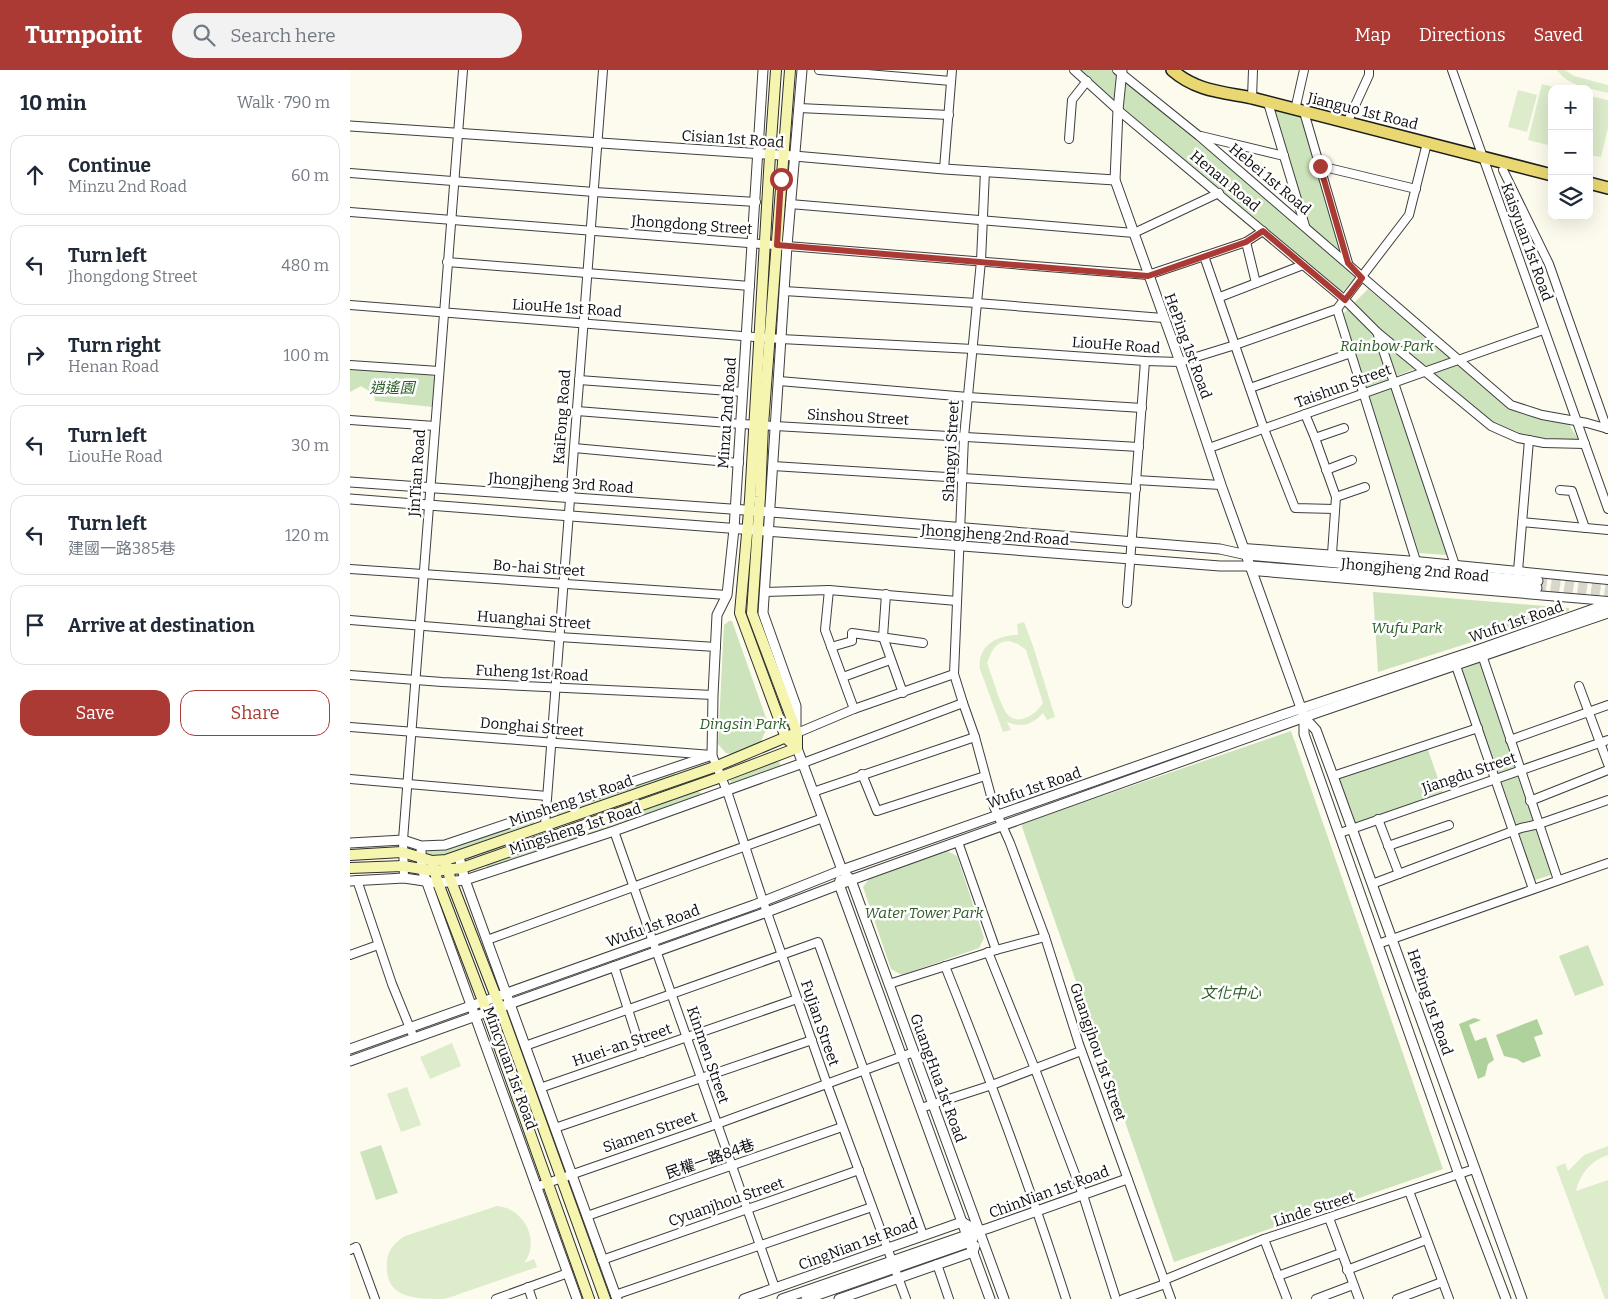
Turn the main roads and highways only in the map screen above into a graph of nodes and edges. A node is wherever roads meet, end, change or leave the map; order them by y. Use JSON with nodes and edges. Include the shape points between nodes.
{"nodes":[{"id":1,"x":776,"y":70,"type":"edge"},
{"id":2,"x":790,"y":70,"type":"edge"},
{"id":3,"x":1172,"y":70,"type":"edge"},
{"id":4,"x":1548,"y":174,"type":"edge"},
{"id":5,"x":1593,"y":185,"type":"edge"},
{"id":6,"x":1608,"y":188,"type":"edge"},
{"id":7,"x":758,"y":425,"type":"junction"},
{"id":8,"x":753,"y":530,"type":"junction"},
{"id":9,"x":796,"y":733,"type":"junction"},
{"id":10,"x":786,"y":738,"type":"junction"},
{"id":11,"x":797,"y":748,"type":"junction"},
{"id":12,"x":350,"y":855,"type":"edge"},
{"id":13,"x":447,"y":865,"type":"junction"},
{"id":14,"x":433,"y":866,"type":"junction"},
{"id":15,"x":350,"y":868,"type":"edge"},
{"id":16,"x":612,"y":1298,"type":"edge"},
{"id":17,"x":590,"y":1299,"type":"edge"}],
"edges":[{"from":1,"to":7,"type":"main road","name":"Minzu 2nd Road","via":[[759,337]]},
{"from":2,"to":7,"type":"main road","name":"Minzu 2nd Road","via":[[783,156],[776,339]]},
{"from":3,"to":4,"type":"main road","name":"Jianguo 1st Road","via":[[1202,88]]},
{"from":5,"to":6,"type":"main road"},
{"from":7,"to":8,"type":"main road","name":"Minzu 2nd Road"},
{"from":8,"to":9,"type":"main road","name":"Minzu 2nd Road","via":[[752,613]]},
{"from":8,"to":10,"type":"main road","name":"Minzu 2nd Road","via":[[740,613]]},
{"from":9,"to":10,"type":"main road","name":"Minsheng 1st Road"},
{"from":9,"to":11,"type":"main road"},
{"from":10,"to":11,"type":"main road"},
{"from":10,"to":13,"type":"main road","name":"Minsheng 1st Road","via":[[716,766],[459,856]]},
{"from":11,"to":13,"type":"main road","name":"Minsheng 1st Road","via":[[462,868]]},
{"from":12,"to":14,"type":"main road","name":"Minsheng 1st Road","via":[[402,852]]},
{"from":13,"to":14,"type":"main road","name":"Minsheng 1st Road"},
{"from":13,"to":16,"type":"main road","name":"Mincyuan 1st Road","via":[[561,1178]]},
{"from":14,"to":15,"type":"main road","name":"Minsheng 1st Road","via":[[422,870],[404,866]]},
{"from":14,"to":17,"type":"main road","name":"Mincyuan 1st Road","via":[[433,882],[483,1001]]}]}
